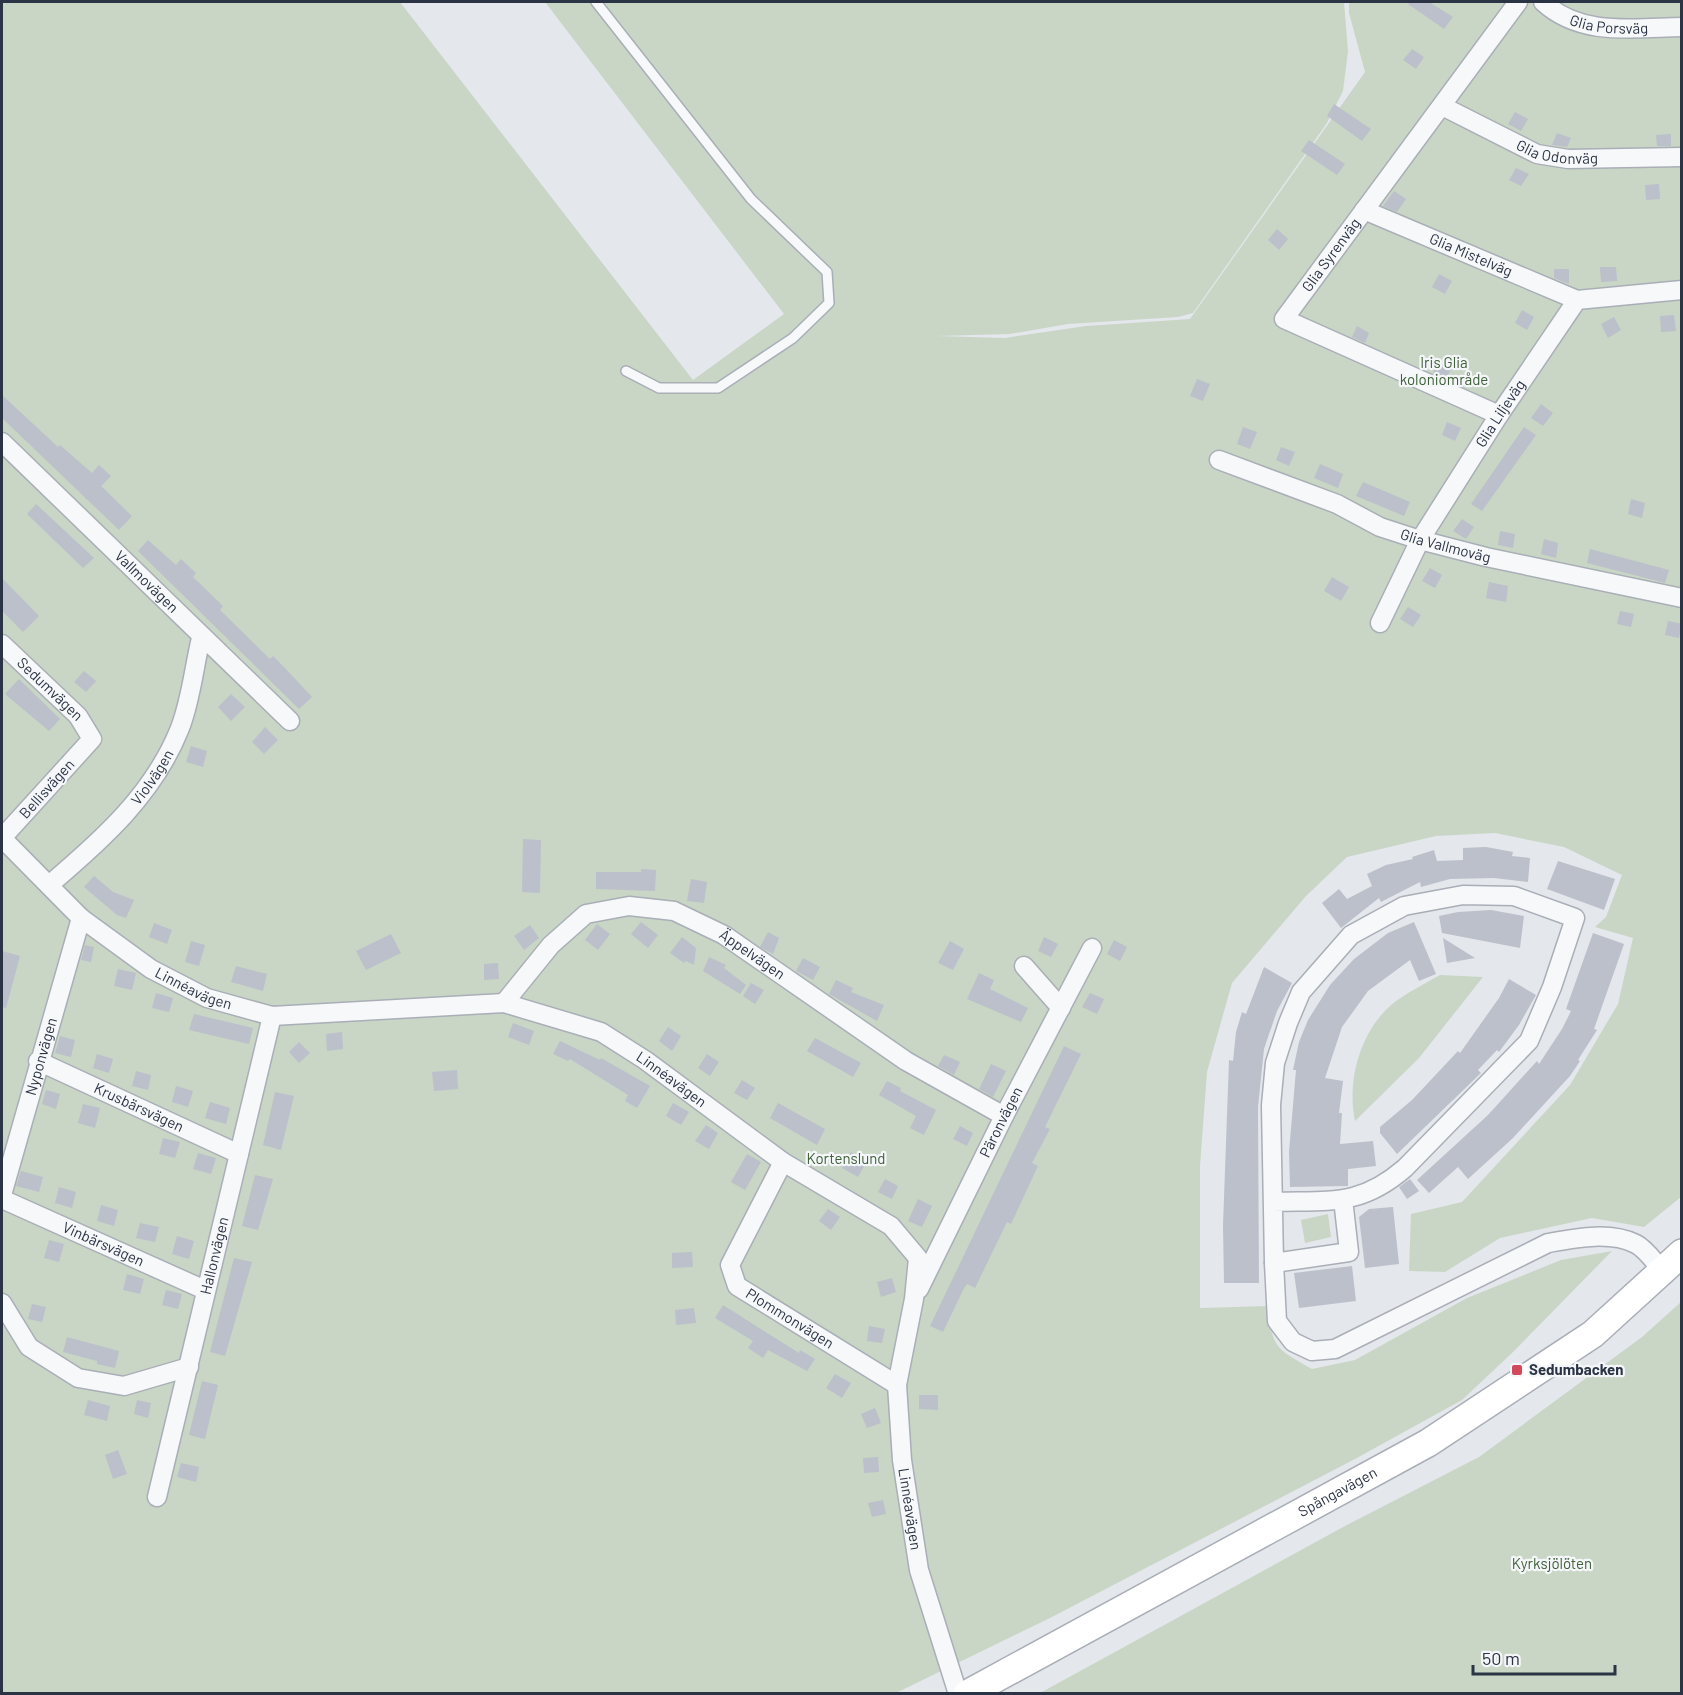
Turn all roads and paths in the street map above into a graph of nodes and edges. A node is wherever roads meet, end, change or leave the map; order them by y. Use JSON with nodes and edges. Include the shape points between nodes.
{"nodes":[{"id":1,"x":596,"y":2,"type":"edge"},
{"id":2,"x":1518,"y":2,"type":"edge"},
{"id":3,"x":1542,"y":2,"type":"edge"},
{"id":4,"x":1682,"y":27,"type":"edge"},
{"id":5,"x":1442,"y":106,"type":"junction"},
{"id":6,"x":1682,"y":157,"type":"edge"},
{"id":7,"x":1364,"y":210,"type":"junction"},
{"id":8,"x":1682,"y":290,"type":"edge"},
{"id":9,"x":1577,"y":300,"type":"junction"},
{"id":10,"x":626,"y":371,"type":"dead end"},
{"id":11,"x":1499,"y":415,"type":"junction"},
{"id":12,"x":2,"y":442,"type":"edge"},
{"id":13,"x":1219,"y":460,"type":"dead end"},
{"id":14,"x":1420,"y":540,"type":"junction"},
{"id":15,"x":1682,"y":598,"type":"edge"},
{"id":16,"x":1380,"y":623,"type":"dead end"},
{"id":17,"x":201,"y":638,"type":"junction"},
{"id":18,"x":2,"y":644,"type":"edge"},
{"id":19,"x":290,"y":721,"type":"dead end"},
{"id":20,"x":92,"y":738,"type":"joint"},
{"id":21,"x":2,"y":838,"type":"edge"},
{"id":22,"x":49,"y":885,"type":"junction"},
{"id":23,"x":81,"y":918,"type":"junction"},
{"id":24,"x":1092,"y":948,"type":"dead end"},
{"id":25,"x":1024,"y":966,"type":"dead end"},
{"id":26,"x":504,"y":1003,"type":"junction"},
{"id":27,"x":1061,"y":1008,"type":"junction"},
{"id":28,"x":272,"y":1016,"type":"junction"},
{"id":29,"x":38,"y":1061,"type":"junction"},
{"id":30,"x":1004,"y":1116,"type":"junction"},
{"id":31,"x":239,"y":1154,"type":"junction"},
{"id":32,"x":783,"y":1162,"type":"junction"},
{"id":33,"x":2,"y":1197,"type":"edge"},
{"id":34,"x":1343,"y":1199,"type":"junction"},
{"id":35,"x":1273,"y":1202,"type":"junction"},
{"id":36,"x":1672,"y":1262,"type":"edge"},
{"id":37,"x":1274,"y":1263,"type":"junction"},
{"id":38,"x":205,"y":1290,"type":"junction"},
{"id":39,"x":914,"y":1299,"type":"junction"},
{"id":40,"x":2,"y":1303,"type":"edge"},
{"id":41,"x":189,"y":1367,"type":"junction"},
{"id":42,"x":897,"y":1385,"type":"junction"},
{"id":43,"x":157,"y":1497,"type":"dead end"},
{"id":44,"x":958,"y":1694,"type":"edge"},
{"id":45,"x":967,"y":1694,"type":"edge"}],
"edges":[{"from":1,"to":10,"type":"lane","via":[[751,199],[827,272],[829,303],[794,338],[718,388],[659,388]]},
{"from":2,"to":5,"type":"street","name":"Glia Syrenväg"},
{"from":3,"to":4,"type":"street","name":"Glia Porsväg","via":[[1557,15],[1599,28]]},
{"from":5,"to":6,"type":"street","name":"Glia Odonväg","via":[[1538,154],[1568,159]]},
{"from":5,"to":7,"type":"street","name":"Glia Syrenväg"},
{"from":7,"to":9,"type":"street","name":"Glia Mistelväg"},
{"from":7,"to":11,"type":"street","name":"Glia Syrenväg","via":[[1284,319]]},
{"from":8,"to":9,"type":"street"},
{"from":9,"to":11,"type":"street","name":"Glia Liljeväg"},
{"from":11,"to":14,"type":"street","name":"Glia Liljeväg"},
{"from":12,"to":17,"type":"street","name":"Vallmovägen"},
{"from":13,"to":14,"type":"street","name":"Glia Vallmoväg"},
{"from":14,"to":15,"type":"street","name":"Glia Vallmoväg"},
{"from":14,"to":16,"type":"street","name":"Glia Liljeväg"},
{"from":17,"to":19,"type":"street","name":"Vallmovägen"},
{"from":17,"to":22,"type":"street","name":"Violvägen","via":[[180,727],[154,779],[108,835]]},
{"from":18,"to":20,"type":"street","name":"Sedumvägen","via":[[78,716]]},
{"from":20,"to":21,"type":"street","name":"Bellisvägen"},
{"from":21,"to":22,"type":"street","name":"Linnéavägen"},
{"from":22,"to":23,"type":"street","name":"Linnéavägen"},
{"from":23,"to":28,"type":"street","name":"Linnéavägen","via":[[152,969],[207,998]]},
{"from":23,"to":29,"type":"street","name":"Nyponvägen"},
{"from":24,"to":27,"type":"street","name":"Päronvägen"},
{"from":25,"to":27,"type":"street"},
{"from":26,"to":28,"type":"street","name":"Linnéavägen"},
{"from":26,"to":30,"type":"street","name":"Äppelvägen","via":[[551,945],[586,914],[629,906],[674,911],[724,935],[906,1061]]},
{"from":26,"to":32,"type":"street","name":"Linnéavägen","via":[[601,1032]]},
{"from":27,"to":30,"type":"street","name":"Päronvägen"},
{"from":28,"to":31,"type":"street","name":"Hallonvägen"},
{"from":29,"to":31,"type":"street","name":"Krusbärsvägen"},
{"from":29,"to":33,"type":"street","name":"Nyponvägen"},
{"from":30,"to":39,"type":"street","name":"Päronvägen"},
{"from":31,"to":38,"type":"street","name":"Hallonvägen"},
{"from":32,"to":39,"type":"street","name":"Linnéavägen","via":[[891,1226],[918,1258]]},
{"from":32,"to":42,"type":"street","name":"Plommonvägen","via":[[730,1265],[737,1286]]},
{"from":33,"to":38,"type":"street","name":"Vinbärsvägen"},
{"from":34,"to":35,"type":"street"},
{"from":34,"to":35,"type":"street","via":[[1363,1196],[1384,1186],[1529,1041],[1575,918],[1514,896],[1463,895],[1404,906],[1352,935],[1301,992],[1275,1063],[1271,1105]]},
{"from":34,"to":37,"type":"street","via":[[1349,1252]]},
{"from":35,"to":37,"type":"street"},
{"from":36,"to":37,"type":"street","via":[[1620,1239],[1586,1237],[1548,1243],[1335,1349],[1312,1351],[1293,1342],[1277,1321]]},
{"from":36,"to":45,"type":"street","name":"Spångavägen","via":[[1593,1334],[1428,1443]]},
{"from":38,"to":41,"type":"street","name":"Hallonvägen"},
{"from":39,"to":42,"type":"street","name":"Linnéavägen"},
{"from":40,"to":41,"type":"street","via":[[29,1347],[78,1378],[124,1386]]},
{"from":41,"to":43,"type":"street","name":"Hallonvägen"},
{"from":42,"to":44,"type":"street","name":"Linnéavägen","via":[[902,1460],[919,1570]]}]}
